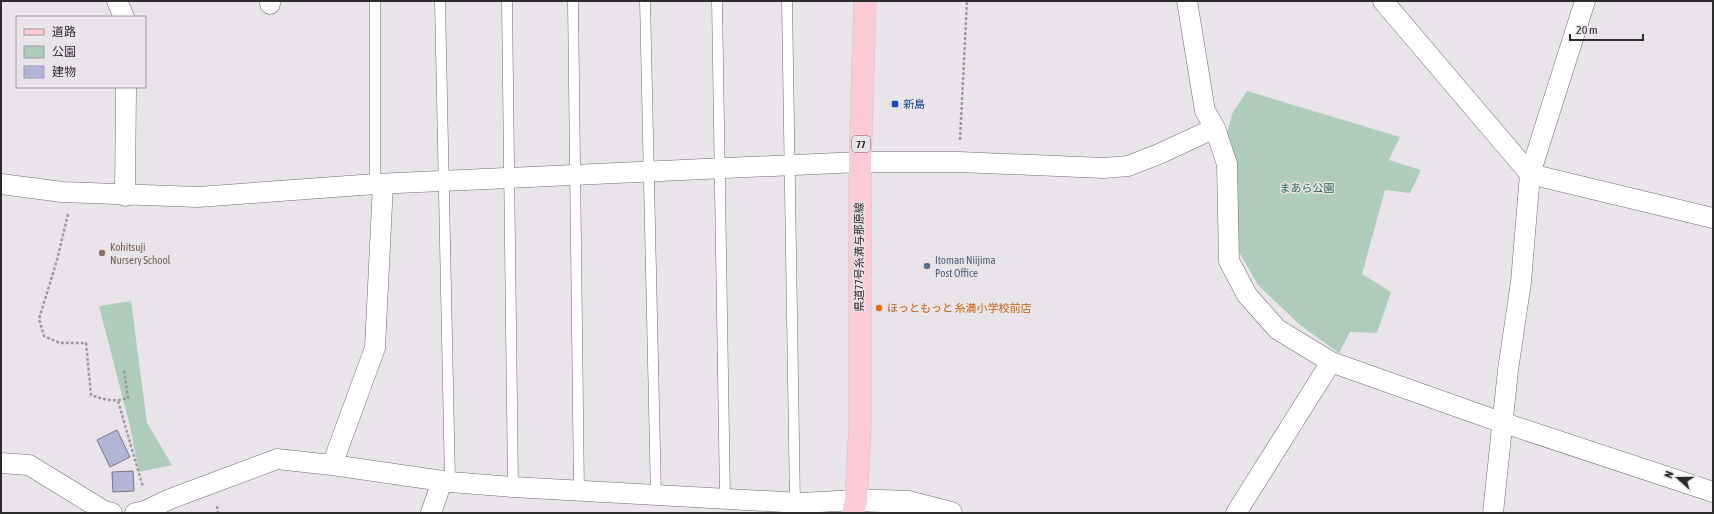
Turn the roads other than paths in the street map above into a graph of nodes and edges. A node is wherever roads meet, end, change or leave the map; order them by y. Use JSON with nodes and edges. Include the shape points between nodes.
{"nodes":[{"id":1,"x":118,"y":1,"type":"edge"},
{"id":2,"x":375,"y":1,"type":"edge"},
{"id":3,"x":440,"y":1,"type":"edge"},
{"id":4,"x":507,"y":1,"type":"edge"},
{"id":5,"x":573,"y":1,"type":"edge"},
{"id":6,"x":645,"y":1,"type":"edge"},
{"id":7,"x":717,"y":1,"type":"edge"},
{"id":8,"x":788,"y":1,"type":"edge"},
{"id":9,"x":865,"y":1,"type":"edge"},
{"id":10,"x":1187,"y":1,"type":"edge"},
{"id":11,"x":1383,"y":1,"type":"edge"},
{"id":12,"x":1585,"y":1,"type":"edge"},
{"id":13,"x":124,"y":16,"type":"edge"},
{"id":14,"x":126,"y":88,"type":"edge"},
{"id":15,"x":1215,"y":128,"type":"junction"},
{"id":16,"x":860,"y":162,"type":"junction"},
{"id":17,"x":790,"y":166,"type":"junction"},
{"id":18,"x":720,"y":169,"type":"junction"},
{"id":19,"x":649,"y":172,"type":"junction"},
{"id":20,"x":1530,"y":174,"type":"junction"},
{"id":21,"x":575,"y":176,"type":"junction"},
{"id":22,"x":509,"y":179,"type":"junction"},
{"id":23,"x":443,"y":181,"type":"junction"},
{"id":24,"x":1,"y":184,"type":"edge"},
{"id":25,"x":379,"y":184,"type":"junction"},
{"id":26,"x":125,"y":196,"type":"junction"},
{"id":27,"x":1713,"y":218,"type":"edge"},
{"id":28,"x":1331,"y":362,"type":"junction"},
{"id":29,"x":1504,"y":422,"type":"junction"},
{"id":30,"x":1,"y":463,"type":"edge"},
{"id":31,"x":332,"y":465,"type":"junction"},
{"id":32,"x":446,"y":481,"type":"junction"},
{"id":33,"x":513,"y":487,"type":"junction"},
{"id":34,"x":579,"y":491,"type":"junction"},
{"id":35,"x":1713,"y":492,"type":"edge"},
{"id":36,"x":656,"y":496,"type":"junction"},
{"id":37,"x":725,"y":499,"type":"junction"},
{"id":38,"x":795,"y":503,"type":"junction"},
{"id":39,"x":854,"y":507,"type":"edge"},
{"id":40,"x":142,"y":511,"type":"edge"},
{"id":41,"x":112,"y":513,"type":"edge"},
{"id":42,"x":431,"y":513,"type":"edge"},
{"id":43,"x":951,"y":513,"type":"edge"},
{"id":44,"x":1236,"y":513,"type":"edge"},
{"id":45,"x":1493,"y":513,"type":"edge"}],
"edges":[{"from":1,"to":13,"type":"street"},
{"from":2,"to":25,"type":"lane"},
{"from":3,"to":23,"type":"lane"},
{"from":4,"to":22,"type":"lane"},
{"from":5,"to":21,"type":"lane"},
{"from":6,"to":19,"type":"lane"},
{"from":7,"to":18,"type":"lane"},
{"from":8,"to":17,"type":"lane"},
{"from":9,"to":16,"type":"main road","name":"県道77号糸満与那原線","number":"77"},
{"from":10,"to":15,"type":"street","via":[[1205,111]]},
{"from":11,"to":20,"type":"street"},
{"from":12,"to":20,"type":"street"},
{"from":14,"to":26,"type":"street"},
{"from":15,"to":16,"type":"street","via":[[1128,166]]},
{"from":15,"to":28,"type":"street","via":[[1227,164],[1229,261],[1255,306],[1277,329]]},
{"from":16,"to":17,"type":"street"},
{"from":16,"to":39,"type":"main road","name":"県道77号糸満与那原線","number":"77","via":[[860,428]]},
{"from":17,"to":18,"type":"street"},
{"from":17,"to":38,"type":"lane"},
{"from":18,"to":19,"type":"street"},
{"from":18,"to":37,"type":"lane"},
{"from":19,"to":21,"type":"street"},
{"from":19,"to":36,"type":"lane"},
{"from":20,"to":27,"type":"street"},
{"from":20,"to":29,"type":"street","via":[[1521,282],[1508,370]]},
{"from":21,"to":22,"type":"street"},
{"from":21,"to":34,"type":"lane"},
{"from":22,"to":23,"type":"street"},
{"from":22,"to":33,"type":"lane"},
{"from":23,"to":25,"type":"street"},
{"from":23,"to":32,"type":"lane"},
{"from":24,"to":26,"type":"street"},
{"from":25,"to":26,"type":"street","via":[[198,197]]},
{"from":25,"to":31,"type":"street","via":[[375,348]]},
{"from":28,"to":29,"type":"street"},
{"from":28,"to":44,"type":"street"},
{"from":29,"to":35,"type":"street"},
{"from":29,"to":45,"type":"street"},
{"from":30,"to":41,"type":"street","via":[[29,465],[104,511]]},
{"from":31,"to":32,"type":"street"},
{"from":31,"to":40,"type":"street","via":[[277,459]]},
{"from":32,"to":33,"type":"street"},
{"from":32,"to":42,"type":"street"},
{"from":33,"to":34,"type":"street"},
{"from":34,"to":36,"type":"street"},
{"from":36,"to":37,"type":"street"},
{"from":37,"to":38,"type":"street"},
{"from":38,"to":39,"type":"street"},
{"from":39,"to":43,"type":"street","via":[[908,502]]}]}
